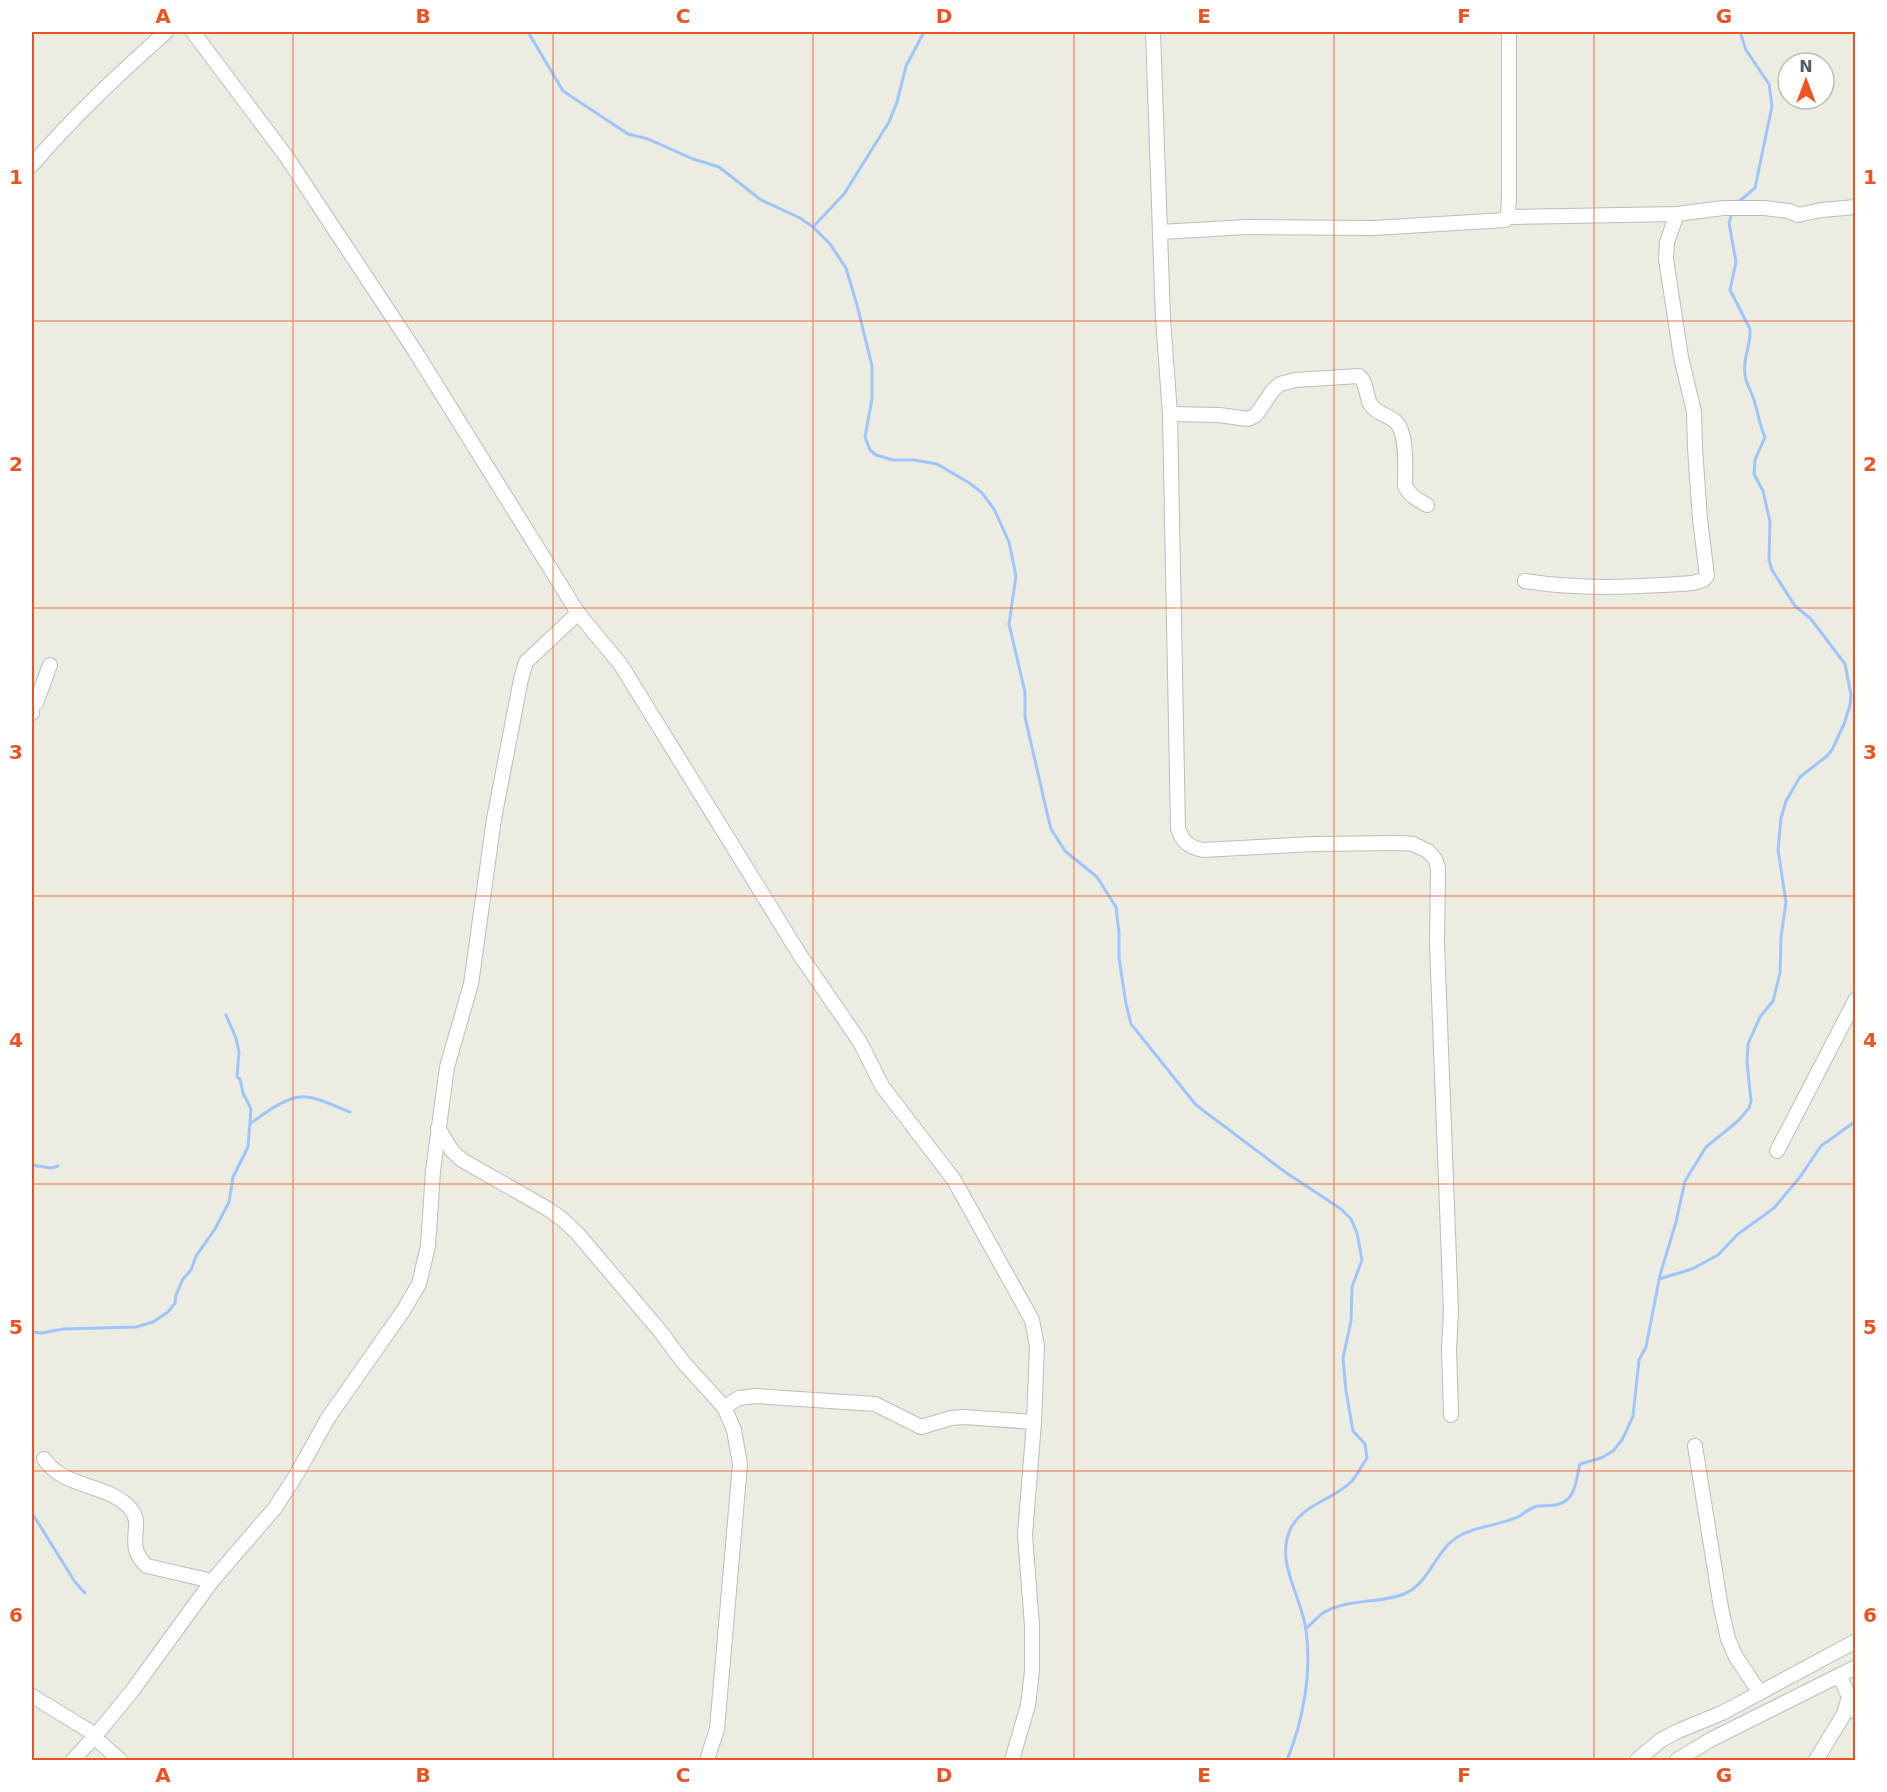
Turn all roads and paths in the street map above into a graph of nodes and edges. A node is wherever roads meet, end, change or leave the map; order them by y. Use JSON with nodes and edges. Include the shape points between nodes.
{"nodes":[{"id":1,"x":166,"y":32,"type":"edge"},
{"id":2,"x":193,"y":32,"type":"edge"},
{"id":3,"x":1154,"y":32,"type":"edge"},
{"id":4,"x":1509,"y":32,"type":"edge"},
{"id":5,"x":32,"y":165,"type":"edge"},
{"id":6,"x":1856,"y":207,"type":"edge"},
{"id":7,"x":1508,"y":214,"type":"junction"},
{"id":8,"x":1677,"y":214,"type":"junction"},
{"id":9,"x":1160,"y":232,"type":"junction"},
{"id":10,"x":1170,"y":414,"type":"junction"},
{"id":11,"x":1427,"y":505,"type":"dead end"},
{"id":12,"x":1525,"y":581,"type":"dead end"},
{"id":13,"x":578,"y":613,"type":"junction"},
{"id":14,"x":50,"y":665,"type":"dead end"},
{"id":15,"x":33,"y":710,"type":"edge"},
{"id":16,"x":1856,"y":999,"type":"edge"},
{"id":17,"x":438,"y":1128,"type":"junction"},
{"id":18,"x":1777,"y":1151,"type":"dead end"},
{"id":19,"x":724,"y":1407,"type":"junction"},
{"id":20,"x":1451,"y":1415,"type":"dead end"},
{"id":21,"x":1034,"y":1422,"type":"junction"},
{"id":22,"x":1695,"y":1446,"type":"dead end"},
{"id":23,"x":44,"y":1459,"type":"dead end"},
{"id":24,"x":212,"y":1581,"type":"junction"},
{"id":25,"x":1856,"y":1641,"type":"edge"},
{"id":26,"x":1856,"y":1666,"type":"edge"},
{"id":27,"x":1839,"y":1675,"type":"junction"},
{"id":28,"x":1761,"y":1694,"type":"junction"},
{"id":29,"x":32,"y":1696,"type":"edge"},
{"id":30,"x":1849,"y":1697,"type":"junction"},
{"id":31,"x":1856,"y":1712,"type":"edge"},
{"id":32,"x":95,"y":1736,"type":"junction"},
{"id":33,"x":74,"y":1761,"type":"edge"},
{"id":34,"x":120,"y":1761,"type":"edge"},
{"id":35,"x":706,"y":1761,"type":"edge"},
{"id":36,"x":1012,"y":1761,"type":"edge"},
{"id":37,"x":1637,"y":1761,"type":"edge"},
{"id":38,"x":1677,"y":1761,"type":"edge"},
{"id":39,"x":1816,"y":1761,"type":"edge"}],
"edges":[{"from":1,"to":5,"type":"street","via":[[74,117]]},
{"from":2,"to":13,"type":"street","via":[[286,156],[415,351]]},
{"from":3,"to":9,"type":"street"},
{"from":4,"to":7,"type":"street"},
{"from":6,"to":8,"type":"street","via":[[1798,215],[1764,208]]},
{"from":7,"to":8,"type":"street"},
{"from":7,"to":9,"type":"street","via":[[1505,220],[1482,223]]},
{"from":8,"to":12,"type":"street","via":[[1667,242],[1666,259],[1694,412],[1707,576],[1693,583],[1620,587],[1567,587]]},
{"from":9,"to":10,"type":"street"},
{"from":10,"to":11,"type":"street","via":[[1248,419],[1256,415],[1280,384],[1359,375],[1371,405],[1401,429],[1405,486]]},
{"from":10,"to":20,"type":"street","via":[[1180,837],[1192,848],[1203,850],[1413,844],[1428,851],[1438,868]]},
{"from":13,"to":17,"type":"street","via":[[526,662],[521,679],[494,819],[471,984],[447,1067]]},
{"from":13,"to":21,"type":"street","via":[[621,665],[800,955],[860,1042],[882,1086],[971,1208],[1035,1328]]},
{"from":14,"to":15,"type":"street"},
{"from":16,"to":18,"type":"street"},
{"from":17,"to":19,"type":"street","via":[[462,1160],[562,1219],[577,1233]]},
{"from":17,"to":24,"type":"street","via":[[428,1246],[419,1284],[328,1418],[275,1508]]},
{"from":19,"to":21,"type":"street","via":[[739,1398],[755,1396],[875,1404],[921,1427],[964,1417]]},
{"from":19,"to":35,"type":"street","via":[[734,1430],[740,1464],[717,1729]]},
{"from":21,"to":36,"type":"street","via":[[1025,1535],[1032,1671],[1028,1705]]},
{"from":22,"to":28,"type":"street","via":[[1728,1639]]},
{"from":23,"to":24,"type":"street","via":[[52,1470],[128,1504],[136,1522],[134,1549],[147,1566]]},
{"from":24,"to":32,"type":"street"},
{"from":25,"to":28,"type":"street"},
{"from":26,"to":27,"type":"street"},
{"from":27,"to":30,"type":"street"},
{"from":27,"to":38,"type":"street","via":[[1710,1740]]},
{"from":28,"to":37,"type":"street","via":[[1661,1740]]},
{"from":29,"to":32,"type":"street"},
{"from":30,"to":31,"type":"street"},
{"from":30,"to":39,"type":"street","via":[[1844,1714]]},
{"from":32,"to":33,"type":"street"},
{"from":32,"to":34,"type":"street"}]}
